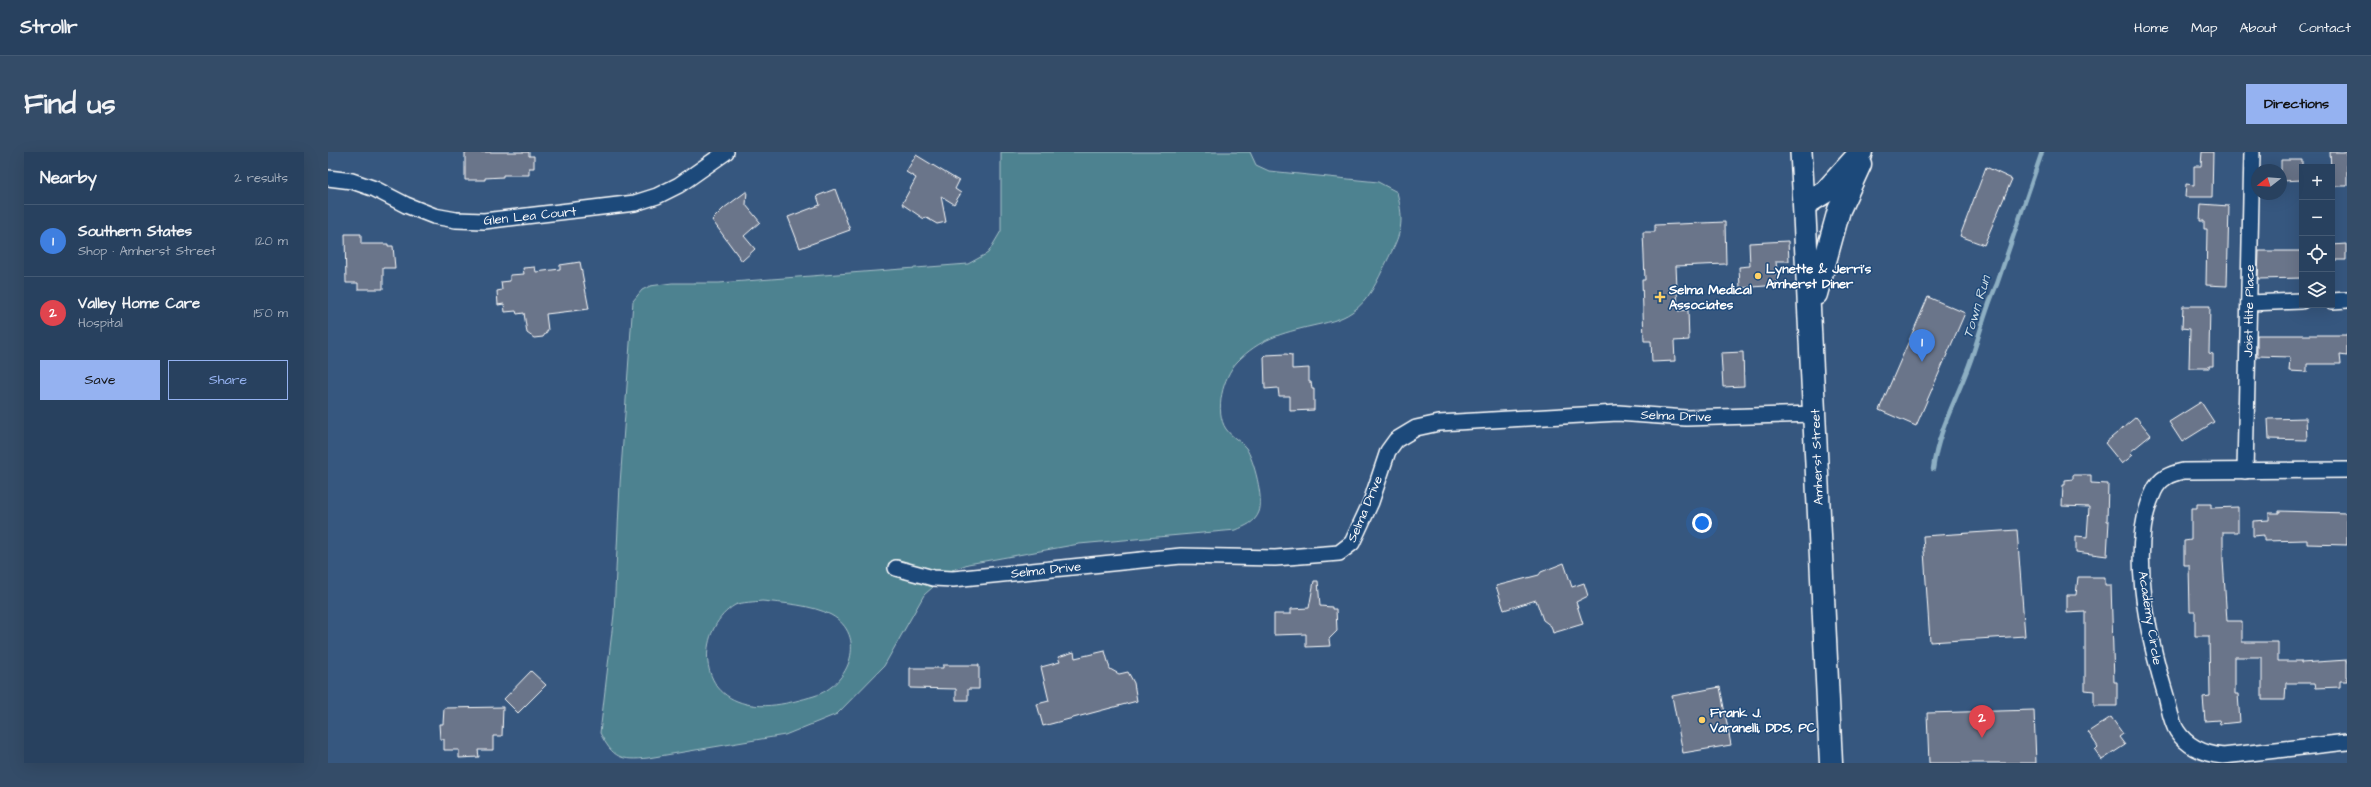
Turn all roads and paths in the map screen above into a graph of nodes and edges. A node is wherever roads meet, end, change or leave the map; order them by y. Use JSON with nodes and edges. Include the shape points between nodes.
{"nodes":[{"id":1,"x":726,"y":152,"type":"edge"},
{"id":2,"x":1801,"y":152,"type":"edge"},
{"id":3,"x":1861,"y":152,"type":"edge"},
{"id":4,"x":1866,"y":152,"type":"edge"},
{"id":5,"x":2252,"y":152,"type":"edge"},
{"id":6,"x":328,"y":178,"type":"edge"},
{"id":7,"x":1804,"y":205,"type":"junction"},
{"id":8,"x":2347,"y":300,"type":"edge"},
{"id":9,"x":2299,"y":301,"type":"edge"},
{"id":10,"x":2335,"y":301,"type":"edge"},
{"id":11,"x":2249,"y":303,"type":"junction"},
{"id":12,"x":1811,"y":314,"type":"junction"},
{"id":13,"x":1815,"y":414,"type":"junction"},
{"id":14,"x":2347,"y":470,"type":"edge"},
{"id":15,"x":2245,"y":471,"type":"junction"},
{"id":16,"x":896,"y":568,"type":"dead end"},
{"id":17,"x":2347,"y":742,"type":"edge"},
{"id":18,"x":1831,"y":763,"type":"edge"}],
"edges":[{"from":1,"to":6,"type":"street","name":"Glen Lea Court","via":[[679,185],[658,196],[635,202],[484,221],[434,216],[406,205],[375,188],[352,181]]},
{"from":2,"to":7,"type":"street","name":"Amherst Street"},
{"from":3,"to":7,"type":"main road","via":[[1825,192]]},
{"from":4,"to":12,"type":"main road","via":[[1840,210]]},
{"from":5,"to":11,"type":"street","name":"Joist Hite Place"},
{"from":7,"to":12,"type":"main road","name":"Amherst Street"},
{"from":8,"to":10,"type":"street"},
{"from":9,"to":11,"type":"street"},
{"from":11,"to":15,"type":"street","name":"Joist Hite Place"},
{"from":12,"to":13,"type":"main road","name":"Amherst Street"},
{"from":13,"to":16,"type":"street","name":"Selma Drive","via":[[1686,418],[1618,413],[1439,422],[1416,428],[1396,440],[1388,451],[1371,502],[1352,543],[1348,548],[1334,554],[1268,558],[1181,556],[953,579],[933,578]]},
{"from":13,"to":18,"type":"main road","name":"Amherst Street"},
{"from":14,"to":15,"type":"street","name":"Academy Circle"},
{"from":15,"to":17,"type":"street","name":"Academy Circle","via":[[2183,471],[2170,474],[2160,481],[2154,491],[2143,538],[2141,568],[2150,631],[2176,730],[2196,749],[2223,756]]}]}
